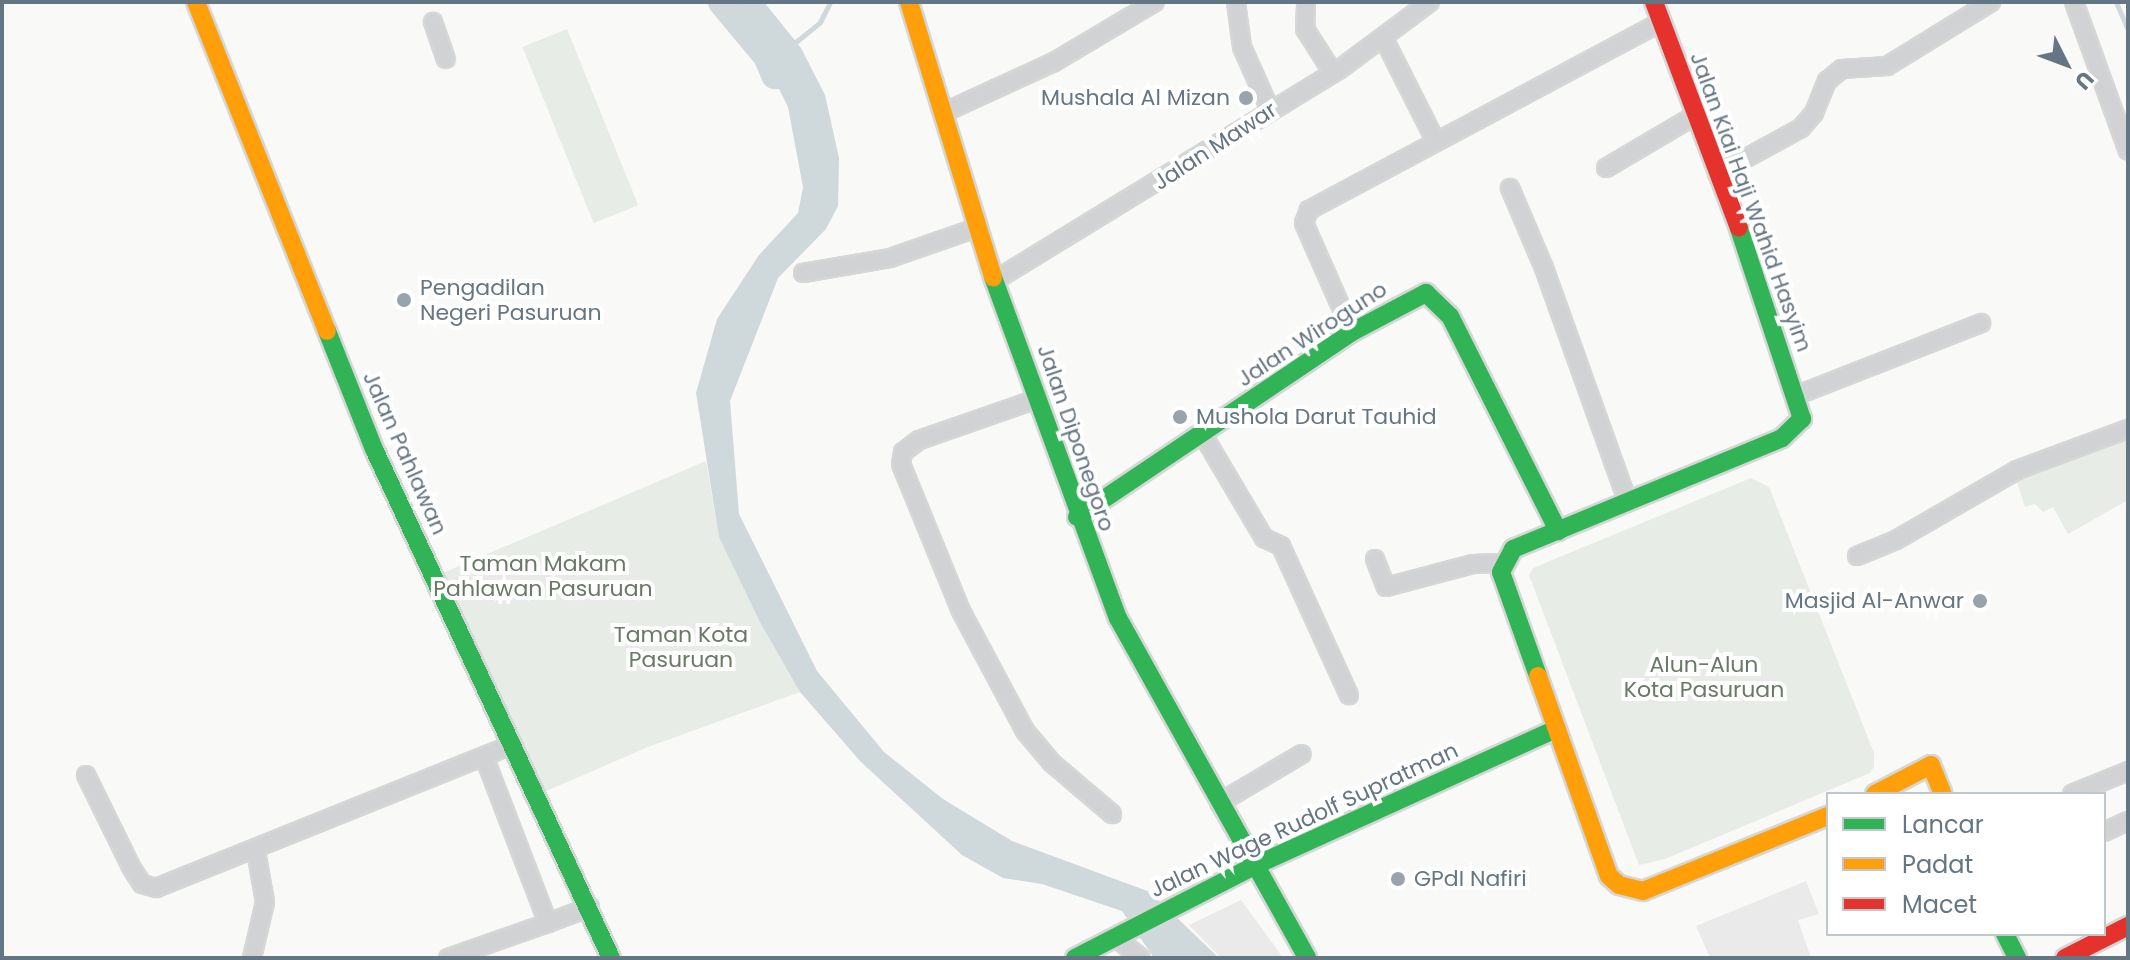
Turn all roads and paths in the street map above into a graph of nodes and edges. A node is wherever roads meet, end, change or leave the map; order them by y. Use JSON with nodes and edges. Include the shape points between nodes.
{"nodes":[{"id":1,"x":196,"y":2,"type":"edge"},
{"id":2,"x":909,"y":2,"type":"edge"},
{"id":3,"x":1155,"y":2,"type":"edge"},
{"id":4,"x":1236,"y":2,"type":"edge"},
{"id":5,"x":1430,"y":2,"type":"edge"},
{"id":6,"x":1654,"y":2,"type":"edge"},
{"id":7,"x":1958,"y":2,"type":"edge"},
{"id":8,"x":1991,"y":2,"type":"edge"},
{"id":9,"x":2074,"y":2,"type":"edge"},
{"id":10,"x":1306,"y":5,"type":"dead end"},
{"id":11,"x":1973,"y":14,"type":"junction"},
{"id":12,"x":433,"y":22,"type":"dead end"},
{"id":13,"x":1661,"y":22,"type":"junction"},
{"id":14,"x":1384,"y":39,"type":"junction"},
{"id":15,"x":446,"y":59,"type":"dead end"},
{"id":16,"x":1333,"y":73,"type":"junction"},
{"id":17,"x":1270,"y":110,"type":"junction"},
{"id":18,"x":943,"y":113,"type":"junction"},
{"id":19,"x":1694,"y":116,"type":"junction"},
{"id":20,"x":1434,"y":141,"type":"junction"},
{"id":21,"x":2128,"y":151,"type":"edge"},
{"id":22,"x":1606,"y":168,"type":"dead end"},
{"id":23,"x":1717,"y":174,"type":"junction"},
{"id":24,"x":1510,"y":188,"type":"dead end"},
{"id":25,"x":979,"y":227,"type":"junction"},
{"id":26,"x":803,"y":273,"type":"dead end"},
{"id":27,"x":994,"y":281,"type":"junction"},
{"id":28,"x":1981,"y":323,"type":"dead end"},
{"id":29,"x":1352,"y":332,"type":"junction"},
{"id":30,"x":1795,"y":396,"type":"junction"},
{"id":31,"x":1037,"y":399,"type":"junction"},
{"id":32,"x":2128,"y":429,"type":"edge"},
{"id":33,"x":1203,"y":435,"type":"junction"},
{"id":34,"x":1628,"y":502,"type":"junction"},
{"id":35,"x":1077,"y":517,"type":"junction"},
{"id":36,"x":1558,"y":531,"type":"junction"},
{"id":37,"x":1857,"y":556,"type":"dead end"},
{"id":38,"x":1375,"y":559,"type":"dead end"},
{"id":39,"x":1503,"y":563,"type":"junction"},
{"id":40,"x":1349,"y":695,"type":"dead end"},
{"id":41,"x":1556,"y":729,"type":"junction"},
{"id":42,"x":512,"y":745,"type":"junction"},
{"id":43,"x":1302,"y":754,"type":"dead end"},
{"id":44,"x":485,"y":759,"type":"junction"},
{"id":45,"x":2128,"y":771,"type":"edge"},
{"id":46,"x":86,"y":775,"type":"dead end"},
{"id":47,"x":1879,"y":792,"type":"edge"},
{"id":48,"x":1942,"y":792,"type":"edge"},
{"id":49,"x":2077,"y":792,"type":"edge"},
{"id":50,"x":1219,"y":803,"type":"junction"},
{"id":51,"x":1112,"y":814,"type":"dead end"},
{"id":52,"x":1826,"y":817,"type":"edge"},
{"id":53,"x":2128,"y":821,"type":"edge"},
{"id":54,"x":2106,"y":831,"type":"edge"},
{"id":55,"x":256,"y":851,"type":"junction"},
{"id":56,"x":1254,"y":866,"type":"junction"},
{"id":57,"x":590,"y":907,"type":"junction"},
{"id":58,"x":548,"y":923,"type":"junction"},
{"id":59,"x":2128,"y":926,"type":"edge"},
{"id":60,"x":1120,"y":935,"type":"junction"},
{"id":61,"x":2006,"y":936,"type":"edge"},
{"id":62,"x":252,"y":958,"type":"edge"},
{"id":63,"x":448,"y":958,"type":"edge"},
{"id":64,"x":611,"y":958,"type":"edge"},
{"id":65,"x":1075,"y":958,"type":"edge"},
{"id":66,"x":1141,"y":958,"type":"edge"},
{"id":67,"x":1307,"y":958,"type":"edge"},
{"id":68,"x":2017,"y":958,"type":"edge"},
{"id":69,"x":2065,"y":958,"type":"edge"}],
"edges":[{"from":1,"to":42,"type":"main road","name":"Jalan Pahlawan","via":[[374,449]]},
{"from":2,"to":18,"type":"main road","name":"Jalan Diponegoro"},
{"from":3,"to":18,"type":"street","via":[[1054,62]]},
{"from":4,"to":17,"type":"street","via":[[1242,47]]},
{"from":5,"to":14,"type":"street","name":"Jalan Mawar"},
{"from":6,"to":13,"type":"main road","name":"Jalan Kiai Haji Wahid Hasyim"},
{"from":7,"to":11,"type":"street"},
{"from":8,"to":11,"type":"street"},
{"from":9,"to":21,"type":"street"},
{"from":10,"to":16,"type":"street","via":[[1305,29]]},
{"from":11,"to":23,"type":"street","via":[[1882,68],[1842,69],[1827,81],[1814,113],[1801,128]]},
{"from":12,"to":15,"type":"street"},
{"from":13,"to":19,"type":"main road","name":"Jalan Kiai Haji Wahid Hasyim"},
{"from":13,"to":20,"type":"street"},
{"from":14,"to":16,"type":"street","name":"Jalan Mawar"},
{"from":14,"to":20,"type":"street"},
{"from":16,"to":17,"type":"street","name":"Jalan Mawar"},
{"from":17,"to":27,"type":"street","name":"Jalan Mawar"},
{"from":18,"to":25,"type":"main road","name":"Jalan Diponegoro"},
{"from":19,"to":22,"type":"street"},
{"from":19,"to":23,"type":"main road","name":"Jalan Kiai Haji Wahid Hasyim"},
{"from":20,"to":29,"type":"street","via":[[1319,204],[1304,220]]},
{"from":23,"to":30,"type":"main road","name":"Jalan Kiai Haji Wahid Hasyim"},
{"from":24,"to":34,"type":"street"},
{"from":25,"to":26,"type":"street","via":[[890,258]]},
{"from":25,"to":27,"type":"main road","name":"Jalan Diponegoro"},
{"from":27,"to":31,"type":"main road","name":"Jalan Diponegoro"},
{"from":28,"to":30,"type":"street"},
{"from":29,"to":33,"type":"main road","name":"Jalan Wiroguno"},
{"from":29,"to":36,"type":"main road","name":"Jalan Wiroguno","via":[[1422,293],[1438,301]]},
{"from":30,"to":34,"type":"main road","name":"Jalan Kiai Haji Wahid Hasyim","via":[[1802,419],[1782,438]]},
{"from":31,"to":35,"type":"main road","name":"Jalan Diponegoro"},
{"from":31,"to":51,"type":"street","via":[[919,440],[903,452],[901,464],[961,611],[1025,731],[1052,763]]},
{"from":32,"to":37,"type":"street","via":[[2017,470],[1896,540]]},
{"from":33,"to":35,"type":"main road","name":"Jalan Wiroguno"},
{"from":33,"to":40,"type":"street","via":[[1264,538],[1281,546]]},
{"from":34,"to":36,"type":"main road"},
{"from":35,"to":50,"type":"main road","name":"Jalan Diponegoro","via":[[1118,618]]},
{"from":36,"to":39,"type":"main road","via":[[1528,541]]},
{"from":38,"to":39,"type":"street","via":[[1386,587],[1473,564]]},
{"from":39,"to":41,"type":"main road","via":[[1501,572]]},
{"from":41,"to":52,"type":"main road","via":[[1609,876],[1630,890],[1666,883]]},
{"from":41,"to":56,"type":"main road","name":"Jalan Wage Rudolf Supratman"},
{"from":42,"to":44,"type":"street"},
{"from":42,"to":57,"type":"main road","name":"Jalan Pahlawan"},
{"from":43,"to":50,"type":"street"},
{"from":44,"to":55,"type":"street"},
{"from":44,"to":58,"type":"street"},
{"from":45,"to":49,"type":"street"},
{"from":46,"to":55,"type":"street","via":[[131,867],[148,888]]},
{"from":47,"to":48,"type":"main road","via":[[1931,765]]},
{"from":50,"to":56,"type":"main road","name":"Jalan Diponegoro"},
{"from":53,"to":54,"type":"street"},
{"from":55,"to":62,"type":"street","via":[[265,917]]},
{"from":56,"to":60,"type":"main road","name":"Jalan Wage Rudolf Supratman"},
{"from":56,"to":67,"type":"main road","name":"Jalan Diponegoro"},
{"from":57,"to":58,"type":"street"},
{"from":57,"to":64,"type":"main road","name":"Jalan Pahlawan"},
{"from":58,"to":63,"type":"street"},
{"from":59,"to":69,"type":"main road"},
{"from":60,"to":65,"type":"main road","name":"Jalan Wage Rudolf Supratman"},
{"from":60,"to":66,"type":"street"},
{"from":61,"to":68,"type":"main road"}]}
